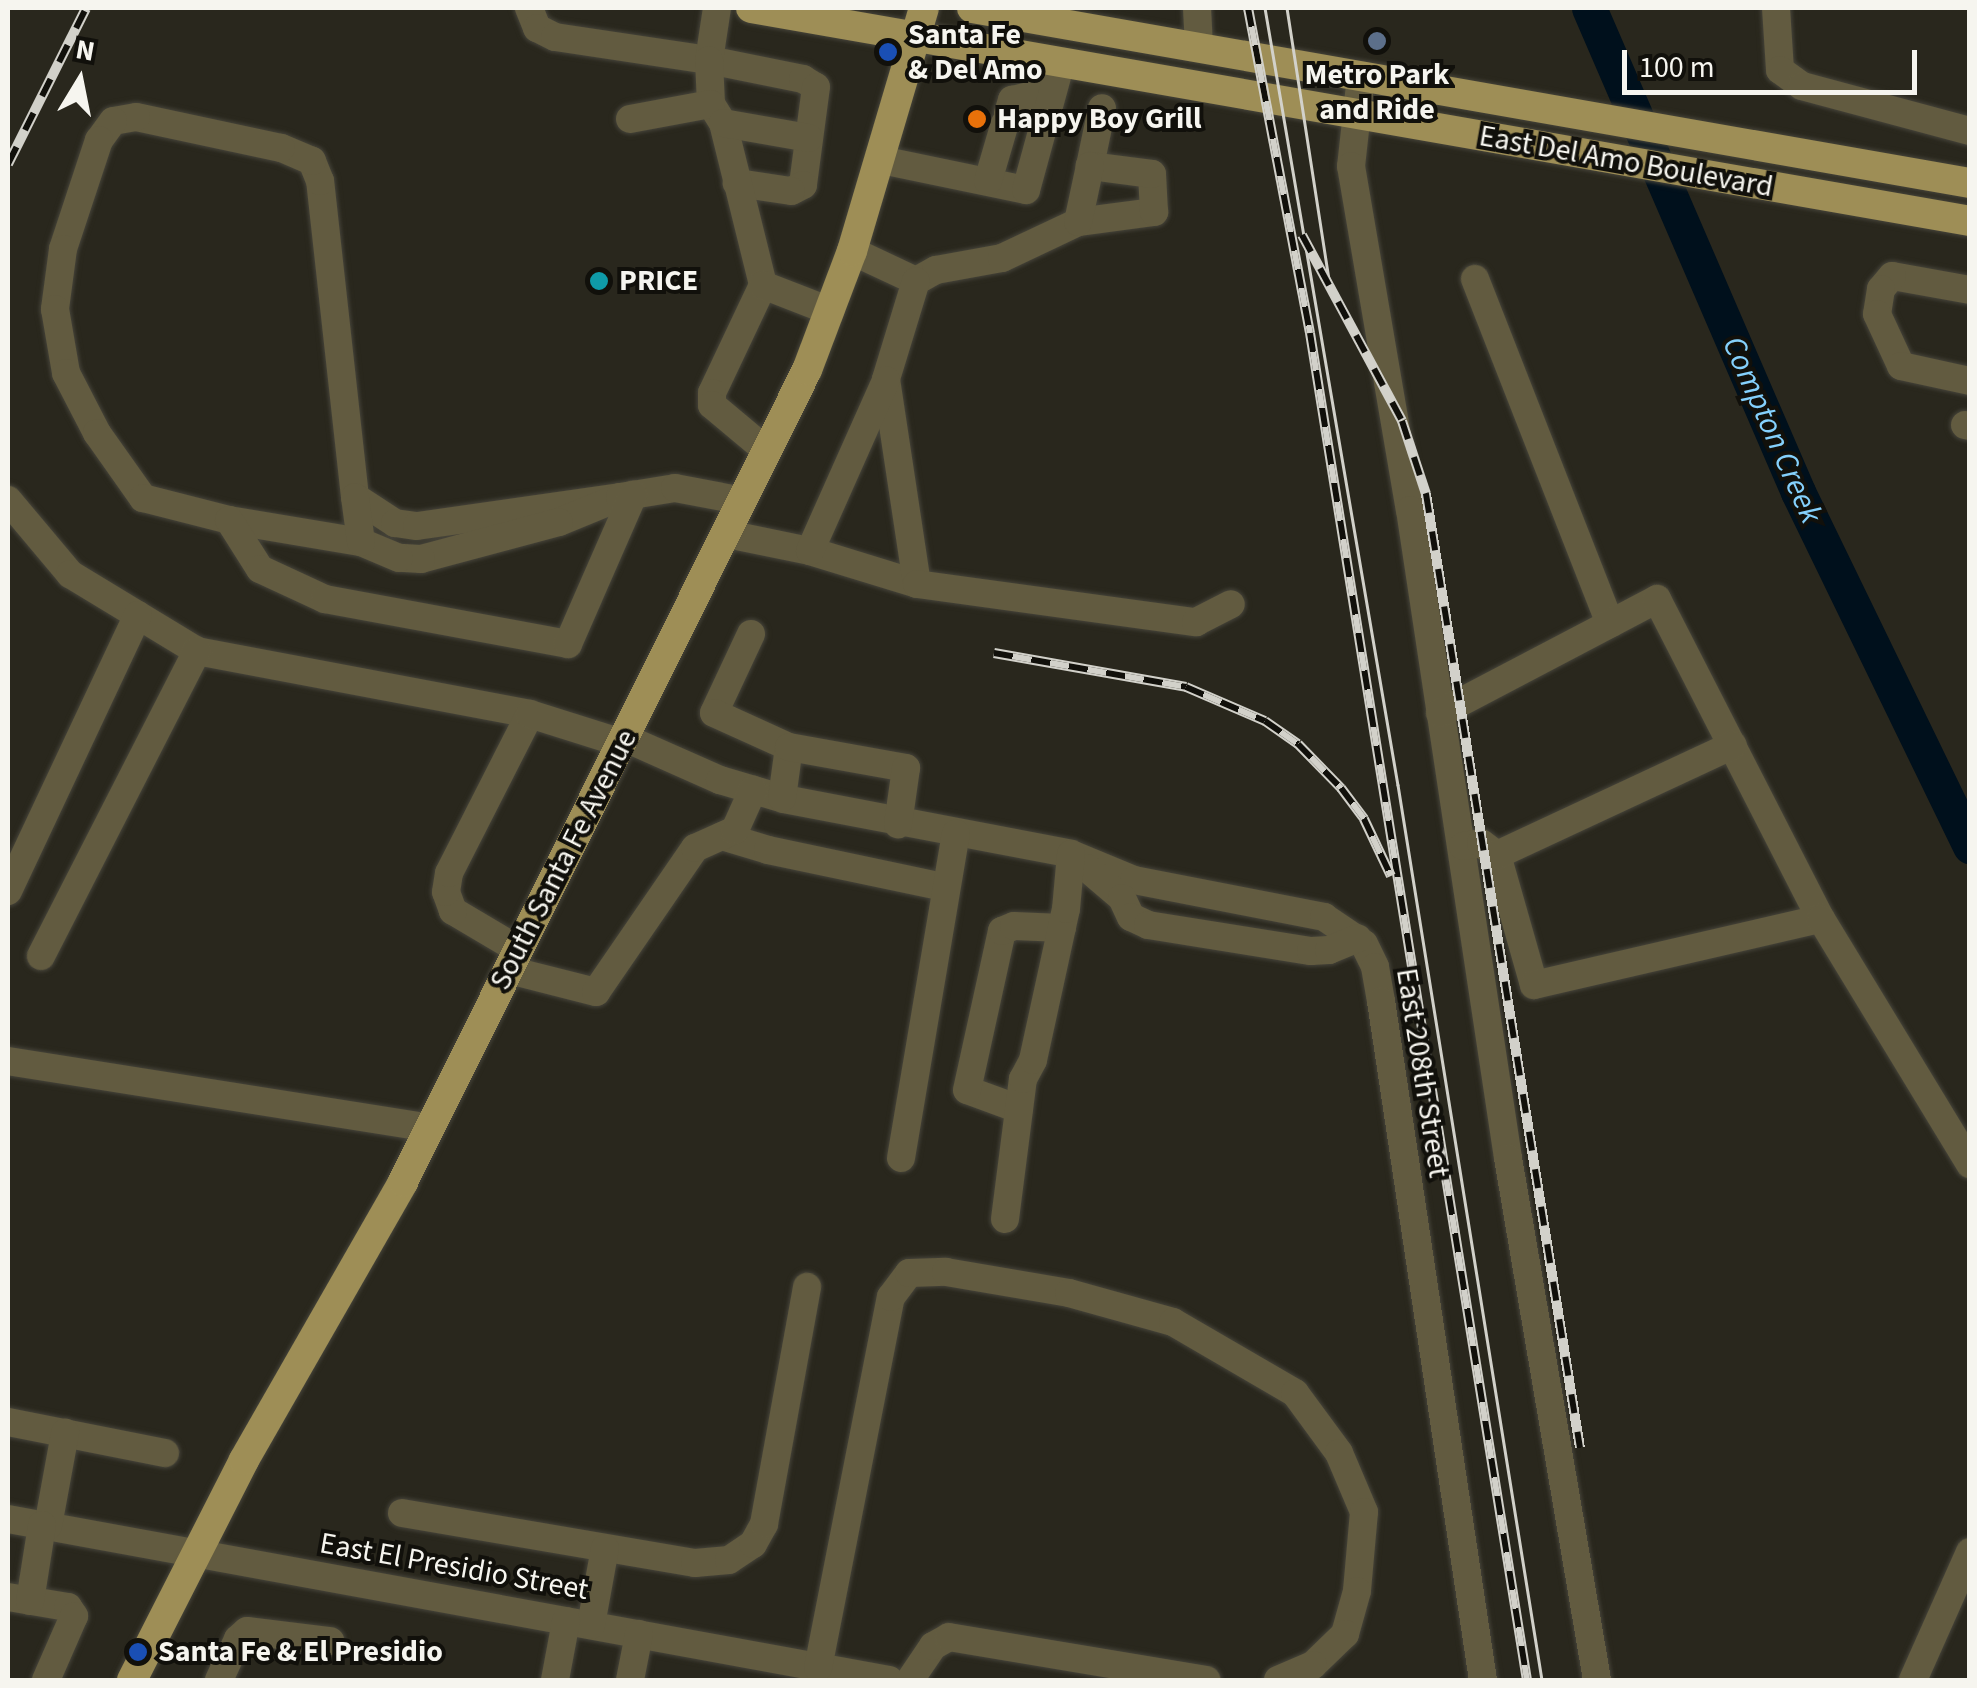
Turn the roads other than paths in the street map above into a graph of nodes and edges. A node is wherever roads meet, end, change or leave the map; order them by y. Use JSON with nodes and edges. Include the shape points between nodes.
{"nodes":[{"id":1,"x":529,"y":8,"type":"edge"},
{"id":2,"x":717,"y":8,"type":"edge"},
{"id":3,"x":751,"y":8,"type":"edge"},
{"id":4,"x":972,"y":8,"type":"edge"},
{"id":5,"x":1197,"y":8,"type":"edge"},
{"id":6,"x":1776,"y":8,"type":"edge"},
{"id":7,"x":920,"y":22,"type":"edge"},
{"id":8,"x":1199,"y":48,"type":"junction"},
{"id":9,"x":709,"y":60,"type":"junction"},
{"id":10,"x":1057,"y":76,"type":"junction"},
{"id":11,"x":1361,"y":76,"type":"junction"},
{"id":12,"x":1102,"y":108,"type":"dead end"},
{"id":13,"x":717,"y":114,"type":"junction"},
{"id":14,"x":1356,"y":114,"type":"junction"},
{"id":15,"x":630,"y":118,"type":"dead end"},
{"id":16,"x":1970,"y":131,"type":"edge"},
{"id":17,"x":810,"y":138,"type":"junction"},
{"id":18,"x":881,"y":160,"type":"junction"},
{"id":19,"x":1090,"y":166,"type":"junction"},
{"id":20,"x":988,"y":181,"type":"junction"},
{"id":21,"x":1970,"y":182,"type":"edge"},
{"id":22,"x":737,"y":183,"type":"junction"},
{"id":23,"x":1970,"y":221,"type":"edge"},
{"id":24,"x":1078,"y":222,"type":"junction"},
{"id":25,"x":852,"y":251,"type":"junction"},
{"id":26,"x":1475,"y":278,"type":"dead end"},
{"id":27,"x":916,"y":281,"type":"junction"},
{"id":28,"x":763,"y":285,"type":"junction"},
{"id":29,"x":1970,"y":290,"type":"edge"},
{"id":30,"x":830,"y":311,"type":"junction"},
{"id":31,"x":886,"y":378,"type":"junction"},
{"id":32,"x":1970,"y":381,"type":"edge"},
{"id":33,"x":767,"y":451,"type":"junction"},
{"id":34,"x":627,"y":496,"type":"junction"},
{"id":35,"x":355,"y":497,"type":"junction"},
{"id":36,"x":8,"y":500,"type":"edge"},
{"id":37,"x":743,"y":501,"type":"junction"},
{"id":38,"x":230,"y":520,"type":"junction"},
{"id":39,"x":727,"y":534,"type":"junction"},
{"id":40,"x":362,"y":542,"type":"junction"},
{"id":41,"x":810,"y":551,"type":"junction"},
{"id":42,"x":916,"y":584,"type":"junction"},
{"id":43,"x":1231,"y":604,"type":"dead end"},
{"id":44,"x":138,"y":615,"type":"junction"},
{"id":45,"x":1610,"y":624,"type":"junction"},
{"id":46,"x":751,"y":634,"type":"dead end"},
{"id":47,"x":197,"y":651,"type":"junction"},
{"id":48,"x":1440,"y":713,"type":"junction"},
{"id":49,"x":530,"y":714,"type":"junction"},
{"id":50,"x":624,"y":740,"type":"junction"},
{"id":51,"x":1734,"y":745,"type":"junction"},
{"id":52,"x":789,"y":748,"type":"junction"},
{"id":53,"x":753,"y":790,"type":"junction"},
{"id":54,"x":782,"y":798,"type":"junction"},
{"id":55,"x":898,"y":824,"type":"junction"},
{"id":56,"x":956,"y":834,"type":"junction"},
{"id":57,"x":722,"y":836,"type":"junction"},
{"id":58,"x":1463,"y":846,"type":"junction"},
{"id":59,"x":1071,"y":854,"type":"junction"},
{"id":60,"x":1497,"y":854,"type":"junction"},
{"id":61,"x":944,"y":887,"type":"junction"},
{"id":62,"x":8,"y":891,"type":"edge"},
{"id":63,"x":1821,"y":920,"type":"junction"},
{"id":64,"x":1062,"y":928,"type":"junction"},
{"id":65,"x":1358,"y":938,"type":"junction"},
{"id":66,"x":41,"y":956,"type":"dead end"},
{"id":67,"x":514,"y":960,"type":"junction"},
{"id":68,"x":8,"y":1061,"type":"edge"},
{"id":69,"x":1019,"y":1109,"type":"junction"},
{"id":70,"x":430,"y":1128,"type":"junction"},
{"id":71,"x":900,"y":1158,"type":"dead end"},
{"id":72,"x":1970,"y":1164,"type":"edge"},
{"id":73,"x":1005,"y":1219,"type":"dead end"},
{"id":74,"x":807,"y":1287,"type":"dead end"},
{"id":75,"x":8,"y":1422,"type":"edge"},
{"id":76,"x":65,"y":1433,"type":"junction"},
{"id":77,"x":165,"y":1453,"type":"dead end"},
{"id":78,"x":402,"y":1513,"type":"dead end"},
{"id":79,"x":8,"y":1519,"type":"edge"},
{"id":80,"x":45,"y":1526,"type":"junction"},
{"id":81,"x":605,"y":1548,"type":"junction"},
{"id":82,"x":194,"y":1552,"type":"junction"},
{"id":83,"x":1970,"y":1552,"type":"edge"},
{"id":84,"x":19,"y":1599,"type":"edge"},
{"id":85,"x":578,"y":1623,"type":"junction"},
{"id":86,"x":639,"y":1634,"type":"junction"},
{"id":87,"x":330,"y":1641,"type":"dead end"},
{"id":88,"x":818,"y":1668,"type":"junction"},
{"id":89,"x":46,"y":1680,"type":"edge"},
{"id":90,"x":132,"y":1680,"type":"edge"},
{"id":91,"x":219,"y":1680,"type":"edge"},
{"id":92,"x":554,"y":1680,"type":"edge"},
{"id":93,"x":630,"y":1680,"type":"edge"},
{"id":94,"x":889,"y":1680,"type":"edge"},
{"id":95,"x":910,"y":1680,"type":"edge"},
{"id":96,"x":1206,"y":1680,"type":"edge"},
{"id":97,"x":1278,"y":1680,"type":"edge"},
{"id":98,"x":1483,"y":1680,"type":"edge"},
{"id":99,"x":1597,"y":1680,"type":"edge"},
{"id":100,"x":1913,"y":1680,"type":"edge"}],
"edges":[{"from":1,"to":9,"type":"street","via":[[536,28],[555,37]]},
{"from":2,"to":9,"type":"street"},
{"from":3,"to":7,"type":"main road","name":"East Del Amo Boulevard"},
{"from":4,"to":8,"type":"main road","name":"East Del Amo Boulevard"},
{"from":5,"to":8,"type":"street"},
{"from":6,"to":16,"type":"street","via":[[1780,70],[1824,94]]},
{"from":7,"to":10,"type":"main road","name":"East Del Amo Boulevard"},
{"from":7,"to":18,"type":"main road","name":"South Santa Fe Avenue"},
{"from":8,"to":11,"type":"main road","name":"East Del Amo Boulevard"},
{"from":9,"to":13,"type":"street"},
{"from":9,"to":17,"type":"street","via":[[816,87]]},
{"from":10,"to":14,"type":"main road","name":"East Del Amo Boulevard"},
{"from":10,"to":20,"type":"street","via":[[1012,100]]},
{"from":10,"to":20,"type":"street","via":[[1026,190]]},
{"from":11,"to":14,"type":"street"},
{"from":11,"to":21,"type":"main road","name":"East Del Amo Boulevard"},
{"from":12,"to":19,"type":"street"},
{"from":13,"to":15,"type":"street"},
{"from":13,"to":17,"type":"street"},
{"from":13,"to":22,"type":"street"},
{"from":14,"to":23,"type":"main road","name":"East Del Amo Boulevard"},
{"from":14,"to":48,"type":"street","via":[[1351,166]]},
{"from":17,"to":22,"type":"street","via":[[803,185],[791,191]]},
{"from":18,"to":20,"type":"street"},
{"from":18,"to":25,"type":"main road","name":"South Santa Fe Avenue"},
{"from":19,"to":24,"type":"street"},
{"from":19,"to":24,"type":"street","via":[[1152,174],[1154,212]]},
{"from":22,"to":28,"type":"street"},
{"from":24,"to":27,"type":"street","via":[[1002,258],[936,270]]},
{"from":25,"to":27,"type":"street"},
{"from":25,"to":30,"type":"main road","name":"South Santa Fe Avenue"},
{"from":26,"to":45,"type":"street"},
{"from":27,"to":31,"type":"street"},
{"from":28,"to":30,"type":"street"},
{"from":28,"to":33,"type":"street","via":[[712,392],[712,405]]},
{"from":29,"to":32,"type":"street","via":[[1892,276],[1881,290],[1877,314],[1901,366]]},
{"from":30,"to":33,"type":"main road","name":"South Santa Fe Avenue"},
{"from":31,"to":41,"type":"street"},
{"from":31,"to":42,"type":"street"},
{"from":33,"to":37,"type":"main road","name":"South Santa Fe Avenue"},
{"from":34,"to":35,"type":"street","via":[[417,526],[395,523]]},
{"from":34,"to":37,"type":"street","via":[[676,488]]},
{"from":34,"to":38,"type":"street","via":[[568,644],[325,600],[260,569]]},
{"from":34,"to":40,"type":"street","via":[[421,560]]},
{"from":35,"to":38,"type":"street","via":[[320,180],[312,160],[136,117],[113,122],[98,140],[63,249],[55,309],[66,373],[97,434],[142,498]]},
{"from":35,"to":40,"type":"street"},
{"from":36,"to":44,"type":"street","via":[[70,574]]},
{"from":37,"to":39,"type":"main road","name":"South Santa Fe Avenue"},
{"from":38,"to":40,"type":"street"},
{"from":39,"to":41,"type":"street"},
{"from":39,"to":50,"type":"main road","name":"South Santa Fe Avenue"},
{"from":41,"to":42,"type":"street"},
{"from":42,"to":43,"type":"street","via":[[1196,622]]},
{"from":44,"to":47,"type":"street"},
{"from":44,"to":62,"type":"street"},
{"from":45,"to":48,"type":"street"},
{"from":45,"to":51,"type":"street","via":[[1657,598]]},
{"from":46,"to":52,"type":"street","via":[[714,713]]},
{"from":47,"to":49,"type":"street","name":"East 208th Street"},
{"from":47,"to":66,"type":"street"},
{"from":48,"to":58,"type":"street"},
{"from":49,"to":50,"type":"street","name":"East 208th Street"},
{"from":49,"to":67,"type":"street","via":[[446,892],[453,911]]},
{"from":50,"to":53,"type":"street","name":"East 208th Street"},
{"from":50,"to":67,"type":"main road","name":"South Santa Fe Avenue"},
{"from":51,"to":60,"type":"street"},
{"from":51,"to":63,"type":"street"},
{"from":52,"to":54,"type":"street"},
{"from":52,"to":55,"type":"street","via":[[906,768]]},
{"from":53,"to":54,"type":"street","name":"East 208th Street"},
{"from":53,"to":57,"type":"street","via":[[734,830]]},
{"from":54,"to":55,"type":"street","name":"East 208th Street"},
{"from":55,"to":56,"type":"street","name":"East 208th Street"},
{"from":56,"to":59,"type":"street","name":"East 208th Street"},
{"from":56,"to":61,"type":"street"},
{"from":57,"to":61,"type":"street"},
{"from":57,"to":67,"type":"street","via":[[695,848],[596,992]]},
{"from":58,"to":60,"type":"street","via":[[1481,843]]},
{"from":58,"to":99,"type":"street","via":[[1508,1158]]},
{"from":59,"to":64,"type":"street"},
{"from":59,"to":65,"type":"street","name":"East 208th Street","via":[[1134,880],[1324,917]]},
{"from":59,"to":65,"type":"street","via":[[1148,925],[1311,951]]},
{"from":60,"to":63,"type":"street","via":[[1534,984]]},
{"from":61,"to":71,"type":"street"},
{"from":63,"to":72,"type":"street"},
{"from":64,"to":69,"type":"street"},
{"from":64,"to":69,"type":"street","via":[[1002,931],[967,1090]]},
{"from":65,"to":98,"type":"street","name":"East 208th Street","via":[[1375,967],[1381,1000]]},
{"from":67,"to":70,"type":"main road","name":"South Santa Fe Avenue"},
{"from":68,"to":70,"type":"street"},
{"from":69,"to":73,"type":"street"},
{"from":70,"to":82,"type":"main road","name":"South Santa Fe Avenue"},
{"from":74,"to":81,"type":"street","via":[[764,1524],[754,1544],[729,1560],[695,1563]]},
{"from":75,"to":76,"type":"street"},
{"from":76,"to":77,"type":"street"},
{"from":76,"to":80,"type":"street"},
{"from":78,"to":81,"type":"street"},
{"from":79,"to":80,"type":"street","name":"East El Presidio Street"},
{"from":80,"to":82,"type":"street","name":"East El Presidio Street"},
{"from":80,"to":84,"type":"street"},
{"from":81,"to":85,"type":"street"},
{"from":82,"to":85,"type":"street","name":"East El Presidio Street"},
{"from":82,"to":90,"type":"main road","name":"South Santa Fe Avenue"},
{"from":83,"to":100,"type":"street"},
{"from":84,"to":89,"type":"street","via":[[68,1607],[74,1616]]},
{"from":85,"to":86,"type":"street","name":"East El Presidio Street"},
{"from":85,"to":92,"type":"street"},
{"from":86,"to":88,"type":"street","name":"East El Presidio Street"},
{"from":86,"to":93,"type":"street"},
{"from":87,"to":91,"type":"street","via":[[247,1631]]},
{"from":88,"to":94,"type":"street","name":"East El Presidio Street"},
{"from":88,"to":97,"type":"street","via":[[891,1297],[909,1273],[946,1272],[1173,1322],[1294,1393],[1339,1453],[1364,1512],[1357,1591],[1345,1634],[1312,1665]]},
{"from":95,"to":96,"type":"street","via":[[933,1646],[949,1636]]}]}
